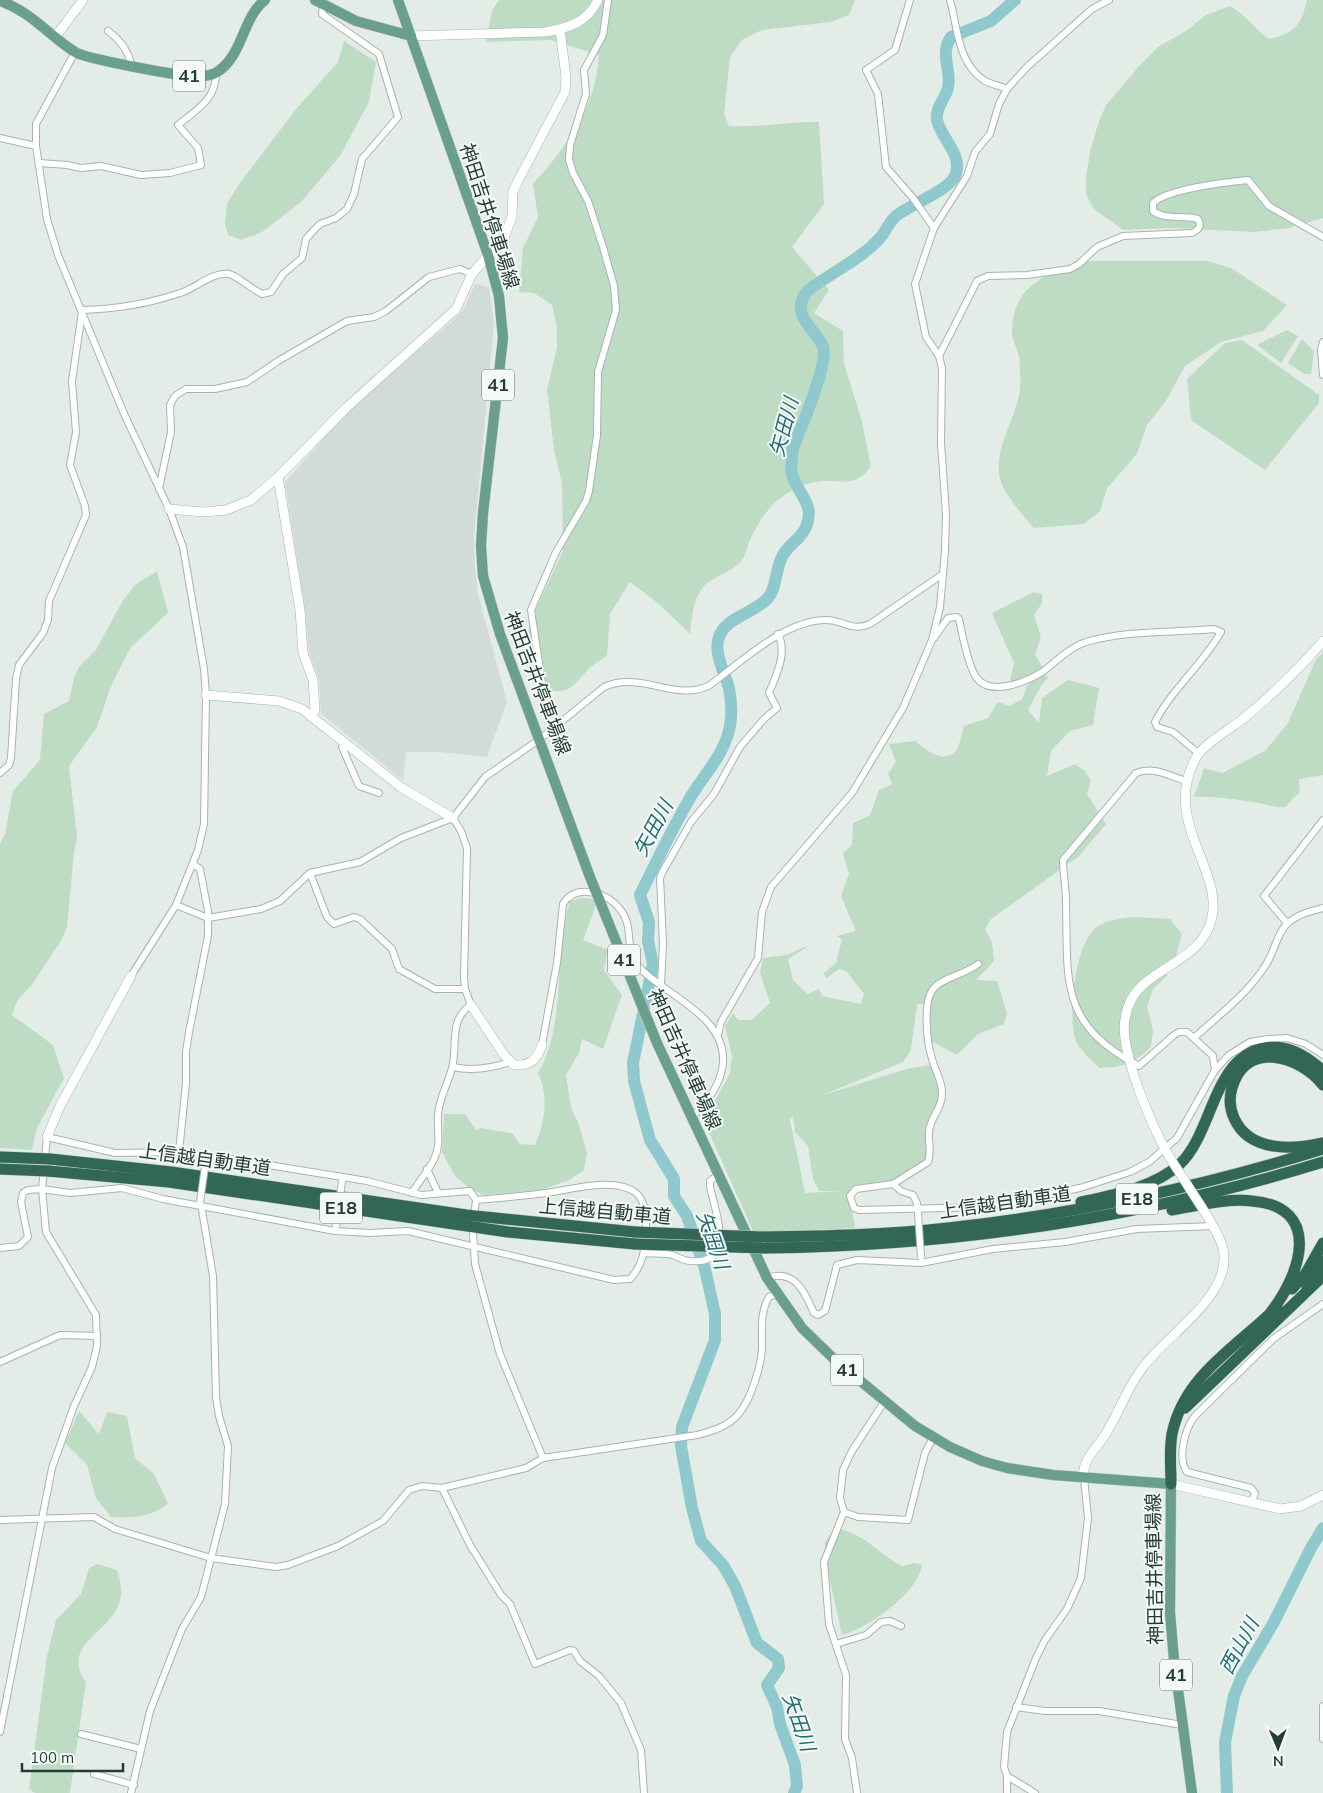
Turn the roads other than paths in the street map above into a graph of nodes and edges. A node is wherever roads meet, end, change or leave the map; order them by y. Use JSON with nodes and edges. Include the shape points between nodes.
{"nodes":[{"id":1,"x":83,"y":0,"type":"edge"},
{"id":2,"x":265,"y":0,"type":"edge"},
{"id":3,"x":398,"y":0,"type":"edge"},
{"id":4,"x":598,"y":0,"type":"edge"},
{"id":5,"x":608,"y":0,"type":"edge"},
{"id":6,"x":910,"y":0,"type":"edge"},
{"id":7,"x":950,"y":0,"type":"edge"},
{"id":8,"x":1109,"y":0,"type":"edge"},
{"id":9,"x":0,"y":1,"type":"edge"},
{"id":10,"x":319,"y":2,"type":"edge"},
{"id":11,"x":560,"y":30,"type":"junction"},
{"id":12,"x":108,"y":31,"type":"dead end"},
{"id":13,"x":56,"y":36,"type":"junction"},
{"id":14,"x":411,"y":36,"type":"junction"},
{"id":15,"x":75,"y":52,"type":"junction"},
{"id":16,"x":131,"y":64,"type":"junction"},
{"id":17,"x":216,"y":73,"type":"junction"},
{"id":18,"x":1007,"y":89,"type":"junction"},
{"id":19,"x":0,"y":138,"type":"edge"},
{"id":20,"x":36,"y":146,"type":"junction"},
{"id":21,"x":39,"y":163,"type":"junction"},
{"id":22,"x":934,"y":228,"type":"junction"},
{"id":23,"x":1323,"y":237,"type":"edge"},
{"id":24,"x":488,"y":255,"type":"junction"},
{"id":25,"x":472,"y":274,"type":"junction"},
{"id":26,"x":82,"y":310,"type":"junction"},
{"id":27,"x":1323,"y":342,"type":"edge"},
{"id":28,"x":938,"y":356,"type":"junction"},
{"id":29,"x":1323,"y":375,"type":"edge"},
{"id":30,"x":278,"y":477,"type":"junction"},
{"id":31,"x":159,"y":489,"type":"junction"},
{"id":32,"x":169,"y":509,"type":"junction"},
{"id":33,"x":943,"y":574,"type":"junction"},
{"id":34,"x":778,"y":634,"type":"junction"},
{"id":35,"x":932,"y":640,"type":"junction"},
{"id":36,"x":1323,"y":641,"type":"edge"},
{"id":37,"x":543,"y":690,"type":"dead end"},
{"id":38,"x":206,"y":695,"type":"junction"},
{"id":39,"x":312,"y":715,"type":"junction"},
{"id":40,"x":540,"y":739,"type":"junction"},
{"id":41,"x":345,"y":742,"type":"junction"},
{"id":42,"x":1198,"y":753,"type":"junction"},
{"id":43,"x":0,"y":773,"type":"edge"},
{"id":44,"x":1186,"y":781,"type":"junction"},
{"id":45,"x":379,"y":793,"type":"dead end"},
{"id":46,"x":453,"y":818,"type":"junction"},
{"id":47,"x":1323,"y":820,"type":"edge"},
{"id":48,"x":193,"y":864,"type":"junction"},
{"id":49,"x":310,"y":874,"type":"junction"},
{"id":50,"x":176,"y":905,"type":"junction"},
{"id":51,"x":1323,"y":908,"type":"edge"},
{"id":52,"x":208,"y":918,"type":"junction"},
{"id":53,"x":1286,"y":924,"type":"junction"},
{"id":54,"x":978,"y":964,"type":"dead end"},
{"id":55,"x":131,"y":976,"type":"joint"},
{"id":56,"x":658,"y":983,"type":"junction"},
{"id":57,"x":465,"y":989,"type":"junction"},
{"id":58,"x":471,"y":1005,"type":"junction"},
{"id":59,"x":718,"y":1034,"type":"junction"},
{"id":60,"x":1195,"y":1037,"type":"junction"},
{"id":61,"x":542,"y":1045,"type":"joint"},
{"id":62,"x":1323,"y":1055,"type":"edge"},
{"id":63,"x":510,"y":1062,"type":"junction"},
{"id":64,"x":1130,"y":1062,"type":"junction"},
{"id":65,"x":453,"y":1067,"type":"junction"},
{"id":66,"x":1215,"y":1070,"type":"junction"},
{"id":67,"x":1323,"y":1071,"type":"edge"},
{"id":68,"x":1323,"y":1085,"type":"edge"},
{"id":69,"x":691,"y":1118,"type":"junction"},
{"id":70,"x":47,"y":1137,"type":"junction"},
{"id":71,"x":1323,"y":1143,"type":"edge"},
{"id":72,"x":1164,"y":1148,"type":"junction"},
{"id":73,"x":1323,"y":1149,"type":"edge"},
{"id":74,"x":179,"y":1152,"type":"junction"},
{"id":75,"x":0,"y":1157,"type":"edge"},
{"id":76,"x":206,"y":1158,"type":"junction"},
{"id":77,"x":1323,"y":1162,"type":"edge"},
{"id":78,"x":49,"y":1165,"type":"junction"},
{"id":79,"x":427,"y":1168,"type":"junction"},
{"id":80,"x":0,"y":1169,"type":"edge"},
{"id":81,"x":718,"y":1175,"type":"junction"},
{"id":82,"x":342,"y":1179,"type":"junction"},
{"id":83,"x":893,"y":1184,"type":"junction"},
{"id":84,"x":42,"y":1189,"type":"junction"},
{"id":85,"x":412,"y":1192,"type":"junction"},
{"id":86,"x":438,"y":1193,"type":"junction"},
{"id":87,"x":476,"y":1200,"type":"junction"},
{"id":88,"x":201,"y":1204,"type":"junction"},
{"id":89,"x":476,"y":1209,"type":"dead end"},
{"id":90,"x":917,"y":1210,"type":"junction"},
{"id":91,"x":1213,"y":1226,"type":"junction"},
{"id":92,"x":335,"y":1228,"type":"junction"},
{"id":93,"x":947,"y":1228,"type":"junction"},
{"id":94,"x":473,"y":1234,"type":"dead end"},
{"id":95,"x":1000,"y":1234,"type":"junction"},
{"id":96,"x":763,"y":1243,"type":"junction"},
{"id":97,"x":1323,"y":1243,"type":"edge"},
{"id":98,"x":472,"y":1246,"type":"junction"},
{"id":99,"x":0,"y":1248,"type":"edge"},
{"id":100,"x":645,"y":1253,"type":"junction"},
{"id":101,"x":921,"y":1260,"type":"junction"},
{"id":102,"x":1323,"y":1261,"type":"edge"},
{"id":103,"x":1323,"y":1276,"type":"edge"},
{"id":104,"x":768,"y":1278,"type":"junction"},
{"id":105,"x":777,"y":1294,"type":"junction"},
{"id":106,"x":1323,"y":1304,"type":"edge"},
{"id":107,"x":1294,"y":1306,"type":"junction"},
{"id":108,"x":1271,"y":1312,"type":"junction"},
{"id":109,"x":97,"y":1336,"type":"junction"},
{"id":110,"x":0,"y":1362,"type":"edge"},
{"id":111,"x":884,"y":1402,"type":"junction"},
{"id":112,"x":1174,"y":1426,"type":"junction"},
{"id":113,"x":933,"y":1438,"type":"junction"},
{"id":114,"x":543,"y":1458,"type":"junction"},
{"id":115,"x":1084,"y":1478,"type":"junction"},
{"id":116,"x":1171,"y":1484,"type":"junction"},
{"id":117,"x":442,"y":1488,"type":"junction"},
{"id":118,"x":1323,"y":1495,"type":"edge"},
{"id":119,"x":1252,"y":1502,"type":"junction"},
{"id":120,"x":844,"y":1512,"type":"junction"},
{"id":121,"x":40,"y":1519,"type":"junction"},
{"id":122,"x":0,"y":1520,"type":"edge"},
{"id":123,"x":211,"y":1558,"type":"junction"},
{"id":124,"x":900,"y":1626,"type":"dead end"},
{"id":125,"x":836,"y":1644,"type":"junction"},
{"id":126,"x":1016,"y":1706,"type":"junction"},
{"id":127,"x":1323,"y":1706,"type":"edge"},
{"id":128,"x":1182,"y":1725,"type":"junction"},
{"id":129,"x":0,"y":1732,"type":"edge"},
{"id":130,"x":81,"y":1734,"type":"dead end"},
{"id":131,"x":1323,"y":1739,"type":"edge"},
{"id":132,"x":141,"y":1750,"type":"junction"},
{"id":133,"x":94,"y":1774,"type":"dead end"},
{"id":134,"x":1007,"y":1776,"type":"junction"},
{"id":135,"x":134,"y":1785,"type":"junction"},
{"id":136,"x":131,"y":1793,"type":"edge"},
{"id":137,"x":644,"y":1793,"type":"edge"},
{"id":138,"x":857,"y":1793,"type":"edge"},
{"id":139,"x":1007,"y":1793,"type":"edge"},
{"id":140,"x":1035,"y":1793,"type":"edge"},
{"id":141,"x":1192,"y":1793,"type":"edge"}],
"edges":[{"from":1,"to":13,"type":"street"},
{"from":2,"to":17,"type":"main road","number":"41","via":[[246,24],[232,56]]},
{"from":3,"to":14,"type":"main road","name":"神田吉井停車場線","number":"41"},
{"from":4,"to":11,"type":"street","via":[[583,20]]},
{"from":5,"to":37,"type":"street","via":[[599,46],[584,70],[586,94],[570,145],[569,160],[604,247],[614,286],[616,310],[598,372],[596,434],[586,501],[556,552],[531,610]]},
{"from":6,"to":22,"type":"street","via":[[896,50],[866,70],[878,94],[886,167]]},
{"from":7,"to":18,"type":"street","via":[[958,42],[968,64],[985,80]]},
{"from":8,"to":18,"type":"street","via":[[1092,8],[1027,66]]},
{"from":9,"to":13,"type":"main road","number":"41","via":[[18,7]]},
{"from":10,"to":14,"type":"main road","via":[[356,21]]},
{"from":10,"to":26,"type":"street","via":[[322,14],[379,54],[398,117],[362,159],[347,209],[314,230],[306,239],[302,258],[270,292],[262,294],[231,274],[224,274],[205,279],[182,293],[156,300],[117,308]]},
{"from":11,"to":14,"type":"street"},
{"from":11,"to":24,"type":"street","via":[[565,92],[518,179],[510,227]]},
{"from":12,"to":16,"type":"street","via":[[128,52]]},
{"from":13,"to":15,"type":"main road","number":"41"},
{"from":14,"to":24,"type":"main road","name":"神田吉井停車場線","number":"41"},
{"from":15,"to":16,"type":"main road","number":"41"},
{"from":15,"to":20,"type":"street","via":[[36,124]]},
{"from":16,"to":17,"type":"main road","number":"41","via":[[191,76]]},
{"from":17,"to":21,"type":"street","via":[[211,97],[178,125],[198,148],[201,165],[170,173],[141,175],[101,166],[81,168]]},
{"from":18,"to":22,"type":"street","via":[[1002,95],[990,134],[975,152],[966,176]]},
{"from":19,"to":20,"type":"street"},
{"from":20,"to":21,"type":"street"},
{"from":21,"to":26,"type":"street","via":[[51,235]]},
{"from":22,"to":28,"type":"street","via":[[916,284],[926,337]]},
{"from":23,"to":28,"type":"street","via":[[1269,206],[1248,180],[1164,195],[1153,203],[1153,212],[1191,216],[1198,219],[1198,231],[1123,236],[1097,247],[1079,264],[1058,272],[988,276],[978,281]]},
{"from":24,"to":25,"type":"street"},
{"from":24,"to":40,"type":"main road","name":"神田吉井停車場線","number":"41","via":[[499,296],[502,338],[483,513],[483,576],[500,634]]},
{"from":25,"to":30,"type":"street","via":[[456,309],[347,407]]},
{"from":25,"to":31,"type":"street","via":[[460,269],[429,278],[386,311],[347,321],[278,360],[247,382],[215,390],[186,389],[180,392],[170,404],[171,432]]},
{"from":26,"to":31,"type":"street"},
{"from":26,"to":43,"type":"street","via":[[72,381],[76,432],[70,465],[86,515],[48,601],[48,620],[43,633],[19,665],[11,758],[9,765]]},
{"from":27,"to":29,"type":"street"},
{"from":28,"to":33,"type":"street","via":[[942,368],[940,444],[946,514]]},
{"from":30,"to":32,"type":"street","via":[[251,500],[226,510]]},
{"from":30,"to":39,"type":"street","via":[[300,610],[303,654],[313,680],[315,710]]},
{"from":31,"to":32,"type":"street"},
{"from":32,"to":38,"type":"street","via":[[185,556]]},
{"from":33,"to":34,"type":"street","via":[[861,628],[826,620]]},
{"from":33,"to":35,"type":"street"},
{"from":34,"to":40,"type":"street","via":[[710,685],[696,691],[634,681],[614,682]]},
{"from":34,"to":56,"type":"street","via":[[781,660],[769,694],[777,708],[740,747],[660,878],[663,943]]},
{"from":35,"to":42,"type":"street","via":[[948,618],[957,617],[976,678],[989,686],[1005,686],[1043,671],[1082,643],[1107,636],[1219,631],[1208,654],[1165,703],[1156,722],[1157,727],[1173,732]]},
{"from":35,"to":59,"type":"street","via":[[903,708],[852,793],[771,887],[762,912],[758,958],[721,1022]]},
{"from":36,"to":42,"type":"street","via":[[1294,674]]},
{"from":38,"to":39,"type":"street","via":[[279,701]]},
{"from":38,"to":48,"type":"street","via":[[204,824]]},
{"from":39,"to":41,"type":"street"},
{"from":40,"to":46,"type":"street","via":[[485,777]]},
{"from":40,"to":69,"type":"main road","name":"神田吉井停車場線","number":"41","bridge":true,"via":[[590,877]]},
{"from":41,"to":45,"type":"street","via":[[342,748],[358,786]]},
{"from":41,"to":46,"type":"street","via":[[402,788]]},
{"from":42,"to":44,"type":"street"},
{"from":44,"to":64,"type":"street","via":[[1184,800],[1189,828],[1210,886],[1213,914],[1196,947],[1146,982],[1129,1004],[1124,1020]]},
{"from":44,"to":64,"type":"street","via":[[1145,769],[1136,773],[1063,860],[1069,989],[1090,1030]]},
{"from":46,"to":49,"type":"street","via":[[401,838],[360,862]]},
{"from":46,"to":57,"type":"street","via":[[461,831],[468,859]]},
{"from":47,"to":53,"type":"street","via":[[1264,896]]},
{"from":48,"to":50,"type":"street"},
{"from":48,"to":52,"type":"street","via":[[200,870]]},
{"from":49,"to":52,"type":"street","via":[[280,902],[253,911]]},
{"from":49,"to":57,"type":"street","via":[[334,924],[354,917],[360,919],[392,949],[399,969],[435,989]]},
{"from":50,"to":52,"type":"street"},
{"from":50,"to":55,"type":"street"},
{"from":51,"to":53,"type":"street","via":[[1302,914]]},
{"from":52,"to":74,"type":"street","via":[[206,954],[186,1052]]},
{"from":53,"to":60,"type":"street","via":[[1267,964],[1222,1014]]},
{"from":54,"to":83,"type":"street","via":[[932,989],[927,1033],[942,1102],[931,1122],[928,1162]]},
{"from":55,"to":70,"type":"street","via":[[60,1106]]},
{"from":56,"to":59,"type":"street","via":[[706,1020]]},
{"from":56,"to":61,"type":"street","via":[[633,958],[622,910],[608,898],[594,892],[577,892],[567,898],[561,912],[557,963]]},
{"from":57,"to":58,"type":"street"},
{"from":58,"to":63,"type":"street"},
{"from":58,"to":65,"type":"street","via":[[464,1009],[453,1037]]},
{"from":59,"to":69,"type":"street","via":[[723,1049],[721,1075],[705,1105]]},
{"from":60,"to":64,"type":"street","via":[[1179,1032],[1139,1066]]},
{"from":60,"to":66,"type":"street","via":[[1213,1056]]},
{"from":61,"to":63,"type":"street","via":[[539,1055],[525,1066]]},
{"from":62,"to":66,"type":"street","via":[[1306,1044],[1287,1038],[1268,1038],[1250,1042]]},
{"from":63,"to":65,"type":"street","via":[[497,1066]]},
{"from":64,"to":72,"type":"street"},
{"from":65,"to":79,"type":"street","via":[[439,1104],[435,1157]]},
{"from":66,"to":72,"type":"street","via":[[1177,1138]]},
{"from":67,"to":93,"type":"highway","via":[[1292,1050],[1280,1047],[1256,1050],[1229,1072],[1189,1153],[1172,1171],[1092,1200]]},
{"from":68,"to":71,"type":"highway","via":[[1300,1063],[1270,1056],[1242,1070],[1230,1100],[1242,1129],[1261,1143],[1287,1148]]},
{"from":69,"to":81,"type":"main road","name":"神田吉井停車場線","number":"41"},
{"from":70,"to":74,"type":"street","via":[[115,1153]]},
{"from":70,"to":84,"type":"street"},
{"from":72,"to":90,"type":"street","via":[[1130,1172],[1080,1188],[989,1207]]},
{"from":72,"to":91,"type":"street","bridge":true},
{"from":73,"to":93,"type":"highway","name":"上信越自動車道","number":"E18","via":[[1244,1173],[1145,1197],[1047,1215]]},
{"from":74,"to":76,"type":"street"},
{"from":75,"to":78,"type":"highway","name":"上信越自動車道","number":"E18","bridge":true},
{"from":76,"to":82,"type":"street"},
{"from":76,"to":88,"type":"street","bridge":true},
{"from":77,"to":95,"type":"highway","name":"上信越自動車道","number":"E18","via":[[1148,1208]]},
{"from":78,"to":80,"type":"highway","name":"上信越自動車道","number":"E18","bridge":true},
{"from":78,"to":96,"type":"highway","name":"上信越自動車道","number":"E18","bridge":true,"via":[[500,1231]]},
{"from":79,"to":85,"type":"street"},
{"from":79,"to":86,"type":"street"},
{"from":81,"to":100,"type":"street","via":[[710,1181],[719,1227],[717,1252],[698,1262]]},
{"from":81,"to":104,"type":"main road","name":"神田吉井停車場線","number":"41"},
{"from":82,"to":85,"type":"street"},
{"from":82,"to":92,"type":"street","bridge":true},
{"from":83,"to":90,"type":"street","via":[[901,1192],[913,1195]]},
{"from":83,"to":90,"type":"street","via":[[856,1189],[850,1196],[854,1208]]},
{"from":84,"to":88,"type":"street","via":[[70,1192],[122,1188]]},
{"from":84,"to":99,"type":"street","via":[[28,1190],[23,1194],[21,1209],[28,1237],[19,1246]]},
{"from":84,"to":109,"type":"street","via":[[46,1232],[96,1315]]},
{"from":85,"to":86,"type":"street","via":[[421,1195]]},
{"from":86,"to":87,"type":"street","via":[[470,1191]]},
{"from":87,"to":89,"type":"street"},
{"from":87,"to":100,"type":"street","via":[[589,1186],[627,1188],[637,1194],[644,1205]]},
{"from":88,"to":92,"type":"street"},
{"from":88,"to":123,"type":"street","via":[[213,1276],[216,1397],[228,1446],[225,1504]]},
{"from":90,"to":101,"type":"street","bridge":true},
{"from":91,"to":101,"type":"street","via":[[1137,1229],[1065,1242]]},
{"from":91,"to":115,"type":"street","via":[[1224,1254],[1224,1266],[1217,1285],[1197,1312],[1144,1365],[1105,1435],[1087,1460]]},
{"from":92,"to":98,"type":"street","via":[[370,1233],[408,1231]]},
{"from":93,"to":96,"type":"highway","name":"上信越自動車道","number":"E18"},
{"from":94,"to":98,"type":"street"},
{"from":95,"to":96,"type":"highway","name":"上信越自動車道","number":"E18","via":[[899,1243]]},
{"from":95,"to":108,"type":"highway","via":[[1041,1231],[1227,1202],[1252,1200],[1276,1206],[1292,1220],[1300,1248],[1292,1281]]},
{"from":97,"to":108,"type":"highway","via":[[1306,1272]]},
{"from":98,"to":100,"type":"street","via":[[614,1280],[630,1279]]},
{"from":98,"to":114,"type":"street","via":[[500,1354]]},
{"from":101,"to":104,"type":"street","via":[[856,1260],[837,1265],[824,1311],[818,1315],[798,1283],[782,1276]]},
{"from":102,"to":107,"type":"highway"},
{"from":103,"to":107,"type":"highway"},
{"from":104,"to":105,"type":"main road","name":"神田吉井停車場線","number":"41"},
{"from":105,"to":111,"type":"main road","name":"神田吉井停車場線","number":"41","via":[[815,1342]]},
{"from":105,"to":114,"type":"street","via":[[769,1297],[763,1307],[762,1360],[749,1400],[729,1424],[697,1435]]},
{"from":106,"to":119,"type":"street","via":[[1273,1339],[1187,1427],[1182,1462],[1187,1472],[1251,1488],[1255,1493]]},
{"from":107,"to":112,"type":"highway","via":[[1199,1393]]},
{"from":108,"to":112,"type":"highway","via":[[1201,1376],[1187,1395]]},
{"from":109,"to":110,"type":"street","via":[[60,1335]]},
{"from":109,"to":121,"type":"street","via":[[92,1367],[61,1439]]},
{"from":111,"to":113,"type":"main road","name":"神田吉井停車場線","number":"41"},
{"from":111,"to":120,"type":"street","via":[[852,1451],[844,1470],[840,1498]]},
{"from":112,"to":116,"type":"highway"},
{"from":113,"to":115,"type":"main road","name":"神田吉井停車場線","number":"41","via":[[964,1454],[1006,1468]]},
{"from":113,"to":120,"type":"street","via":[[925,1453],[908,1520],[858,1517]]},
{"from":114,"to":117,"type":"street","via":[[526,1468]]},
{"from":115,"to":116,"type":"main road","name":"神田吉井停車場線","number":"41"},
{"from":115,"to":126,"type":"street","via":[[1088,1518],[1081,1578],[1067,1609],[1045,1640]]},
{"from":116,"to":119,"type":"street"},
{"from":116,"to":128,"type":"main road","name":"神田吉井停車場線","number":"41","via":[[1170,1613]]},
{"from":117,"to":123,"type":"street","via":[[422,1486],[409,1490],[383,1521],[338,1546],[288,1565]]},
{"from":117,"to":137,"type":"street","via":[[470,1545],[510,1604],[535,1664],[574,1651],[621,1703],[642,1750]]},
{"from":118,"to":119,"type":"street","via":[[1291,1509]]},
{"from":120,"to":125,"type":"street","via":[[824,1562],[829,1624]]},
{"from":121,"to":122,"type":"street"},
{"from":121,"to":123,"type":"street","via":[[94,1517],[115,1529]]},
{"from":121,"to":129,"type":"street"},
{"from":123,"to":132,"type":"street","via":[[201,1597],[182,1629],[150,1711]]},
{"from":124,"to":125,"type":"street","via":[[890,1621],[881,1622],[866,1635]]},
{"from":125,"to":138,"type":"street","via":[[846,1675],[845,1739],[852,1758]]},
{"from":126,"to":128,"type":"street","via":[[1045,1712],[1099,1710]]},
{"from":126,"to":134,"type":"street","via":[[1007,1732],[1004,1767]]},
{"from":127,"to":131,"type":"street"},
{"from":128,"to":141,"type":"main road","name":"神田吉井停車場線","number":"41"},
{"from":130,"to":132,"type":"street"},
{"from":132,"to":135,"type":"street"},
{"from":133,"to":135,"type":"street"},
{"from":134,"to":139,"type":"street"},
{"from":134,"to":140,"type":"street"},
{"from":135,"to":136,"type":"street"}]}
